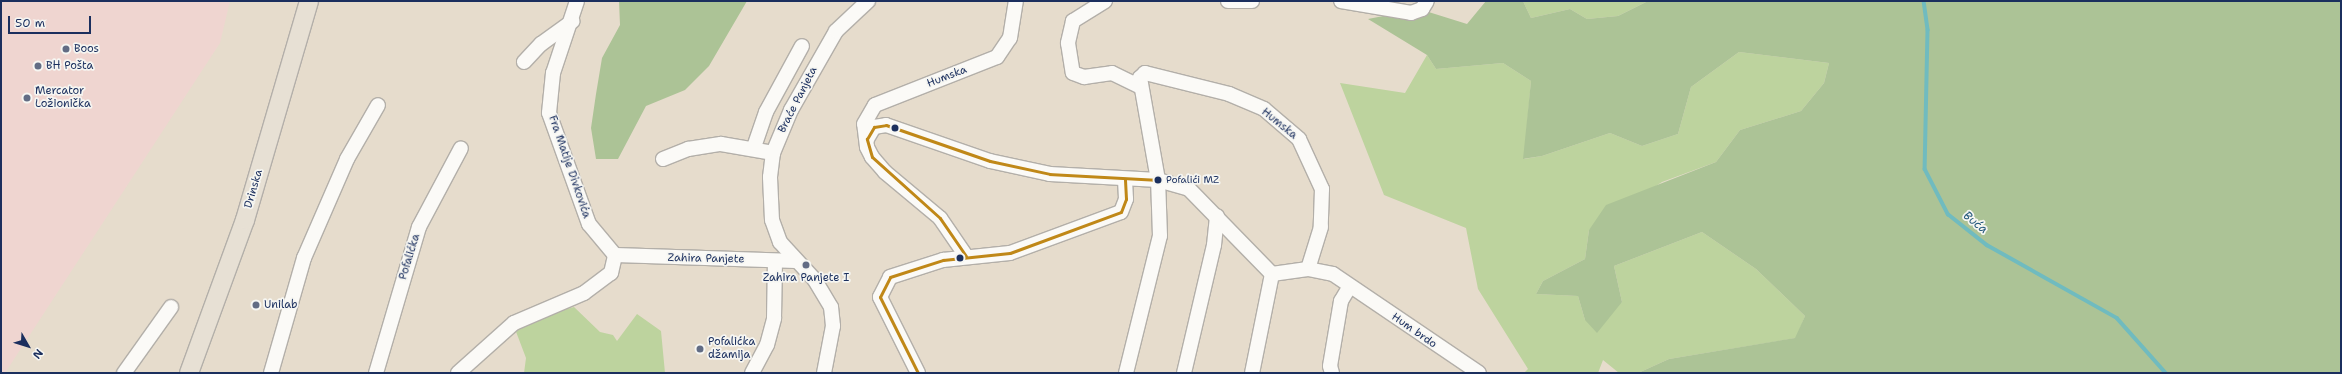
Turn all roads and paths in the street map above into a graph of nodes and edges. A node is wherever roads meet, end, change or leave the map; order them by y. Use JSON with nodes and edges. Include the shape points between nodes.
{"nodes":[{"id":1,"x":309,"y":1,"type":"edge"},
{"id":2,"x":577,"y":1,"type":"edge"},
{"id":3,"x":868,"y":1,"type":"edge"},
{"id":4,"x":1016,"y":1,"type":"edge"},
{"id":5,"x":1105,"y":1,"type":"edge"},
{"id":6,"x":1228,"y":1,"type":"edge"},
{"id":7,"x":1252,"y":1,"type":"edge"},
{"id":8,"x":1341,"y":1,"type":"edge"},
{"id":9,"x":1427,"y":1,"type":"edge"},
{"id":10,"x":573,"y":21,"type":"junction"},
{"id":11,"x":802,"y":46,"type":"dead end"},
{"id":12,"x":524,"y":62,"type":"dead end"},
{"id":13,"x":1142,"y":86,"type":"junction"},
{"id":14,"x":378,"y":105,"type":"dead end"},
{"id":15,"x":867,"y":139,"type":"junction"},
{"id":16,"x":754,"y":147,"type":"junction"},
{"id":17,"x":460,"y":148,"type":"dead end"},
{"id":18,"x":773,"y":152,"type":"junction"},
{"id":19,"x":663,"y":159,"type":"dead end"},
{"id":20,"x":1125,"y":179,"type":"junction"},
{"id":21,"x":1158,"y":180,"type":"junction"},
{"id":22,"x":1217,"y":216,"type":"junction"},
{"id":23,"x":615,"y":255,"type":"junction"},
{"id":24,"x":966,"y":256,"type":"junction"},
{"id":25,"x":775,"y":261,"type":"junction"},
{"id":26,"x":796,"y":261,"type":"junction"},
{"id":27,"x":1308,"y":269,"type":"junction"},
{"id":28,"x":1272,"y":274,"type":"junction"},
{"id":29,"x":1350,"y":286,"type":"junction"},
{"id":30,"x":171,"y":307,"type":"dead end"},
{"id":31,"x":124,"y":373,"type":"edge"},
{"id":32,"x":189,"y":373,"type":"edge"},
{"id":33,"x":271,"y":373,"type":"edge"},
{"id":34,"x":376,"y":373,"type":"edge"},
{"id":35,"x":458,"y":373,"type":"edge"},
{"id":36,"x":752,"y":373,"type":"edge"},
{"id":37,"x":824,"y":373,"type":"edge"},
{"id":38,"x":918,"y":373,"type":"edge"},
{"id":39,"x":1126,"y":373,"type":"edge"},
{"id":40,"x":1184,"y":373,"type":"edge"},
{"id":41,"x":1252,"y":373,"type":"edge"},
{"id":42,"x":1332,"y":373,"type":"edge"},
{"id":43,"x":1479,"y":373,"type":"edge"}],
"edges":[{"from":1,"to":32,"type":"main road","name":"Drinska","via":[[245,220]]},
{"from":2,"to":10,"type":"street","name":"Fra Matije Divkovića"},
{"from":3,"to":18,"type":"street","name":"Braće Panjeta","via":[[836,31],[791,110]]},
{"from":4,"to":15,"type":"street","name":"Humska","via":[[1010,38],[997,57],[875,105],[864,124]]},
{"from":5,"to":13,"type":"street","via":[[1073,21],[1068,42],[1073,73],[1084,76],[1112,73]]},
{"from":6,"to":7,"type":"street"},
{"from":8,"to":9,"type":"street","via":[[1411,13],[1422,9]]},
{"from":10,"to":12,"type":"street","via":[[541,44]]},
{"from":10,"to":23,"type":"street","name":"Fra Matije Divkovića","via":[[553,73],[549,113],[589,224]]},
{"from":11,"to":16,"type":"street","via":[[766,112]]},
{"from":13,"to":21,"type":"street"},
{"from":13,"to":27,"type":"street","name":"Humska","via":[[1140,78],[1145,73],[1154,73],[1228,94],[1264,109],[1299,139],[1322,189],[1321,227]]},
{"from":14,"to":33,"type":"street","via":[[347,159],[304,258]]},
{"from":15,"to":20,"type":"street","via":[[874,127],[886,125],[990,162],[1050,174]]},
{"from":15,"to":24,"type":"street","name":"Humska","via":[[867,147],[885,172],[940,218]]},
{"from":16,"to":18,"type":"street"},
{"from":16,"to":19,"type":"street","via":[[721,144],[688,149]]},
{"from":17,"to":34,"type":"street","name":"Pofalićka","via":[[419,227]]},
{"from":18,"to":26,"type":"street","via":[[770,177],[772,220],[780,242]]},
{"from":20,"to":21,"type":"street"},
{"from":20,"to":24,"type":"street","via":[[1126,199],[1121,212],[1010,253]]},
{"from":21,"to":22,"type":"street","via":[[1189,189]]},
{"from":21,"to":39,"type":"street","via":[[1160,236]]},
{"from":22,"to":28,"type":"street"},
{"from":22,"to":40,"type":"street","via":[[1214,245]]},
{"from":23,"to":25,"type":"street","name":"Zahira Panjete"},
{"from":23,"to":35,"type":"street","via":[[611,273],[595,285],[514,323]]},
{"from":24,"to":38,"type":"street","via":[[890,277],[882,286],[880,297]]},
{"from":25,"to":26,"type":"street","name":"Zahira Panjete"},
{"from":25,"to":36,"type":"street","via":[[778,285],[774,318],[767,345]]},
{"from":26,"to":37,"type":"street","via":[[814,279],[831,307],[834,326]]},
{"from":27,"to":28,"type":"street","name":"Hum brdo"},
{"from":27,"to":29,"type":"street","name":"Hum brdo","via":[[1333,274]]},
{"from":28,"to":41,"type":"street"},
{"from":29,"to":42,"type":"street","via":[[1341,301],[1331,353]]},
{"from":29,"to":43,"type":"street","name":"Hum brdo"},
{"from":30,"to":31,"type":"street"}]}
